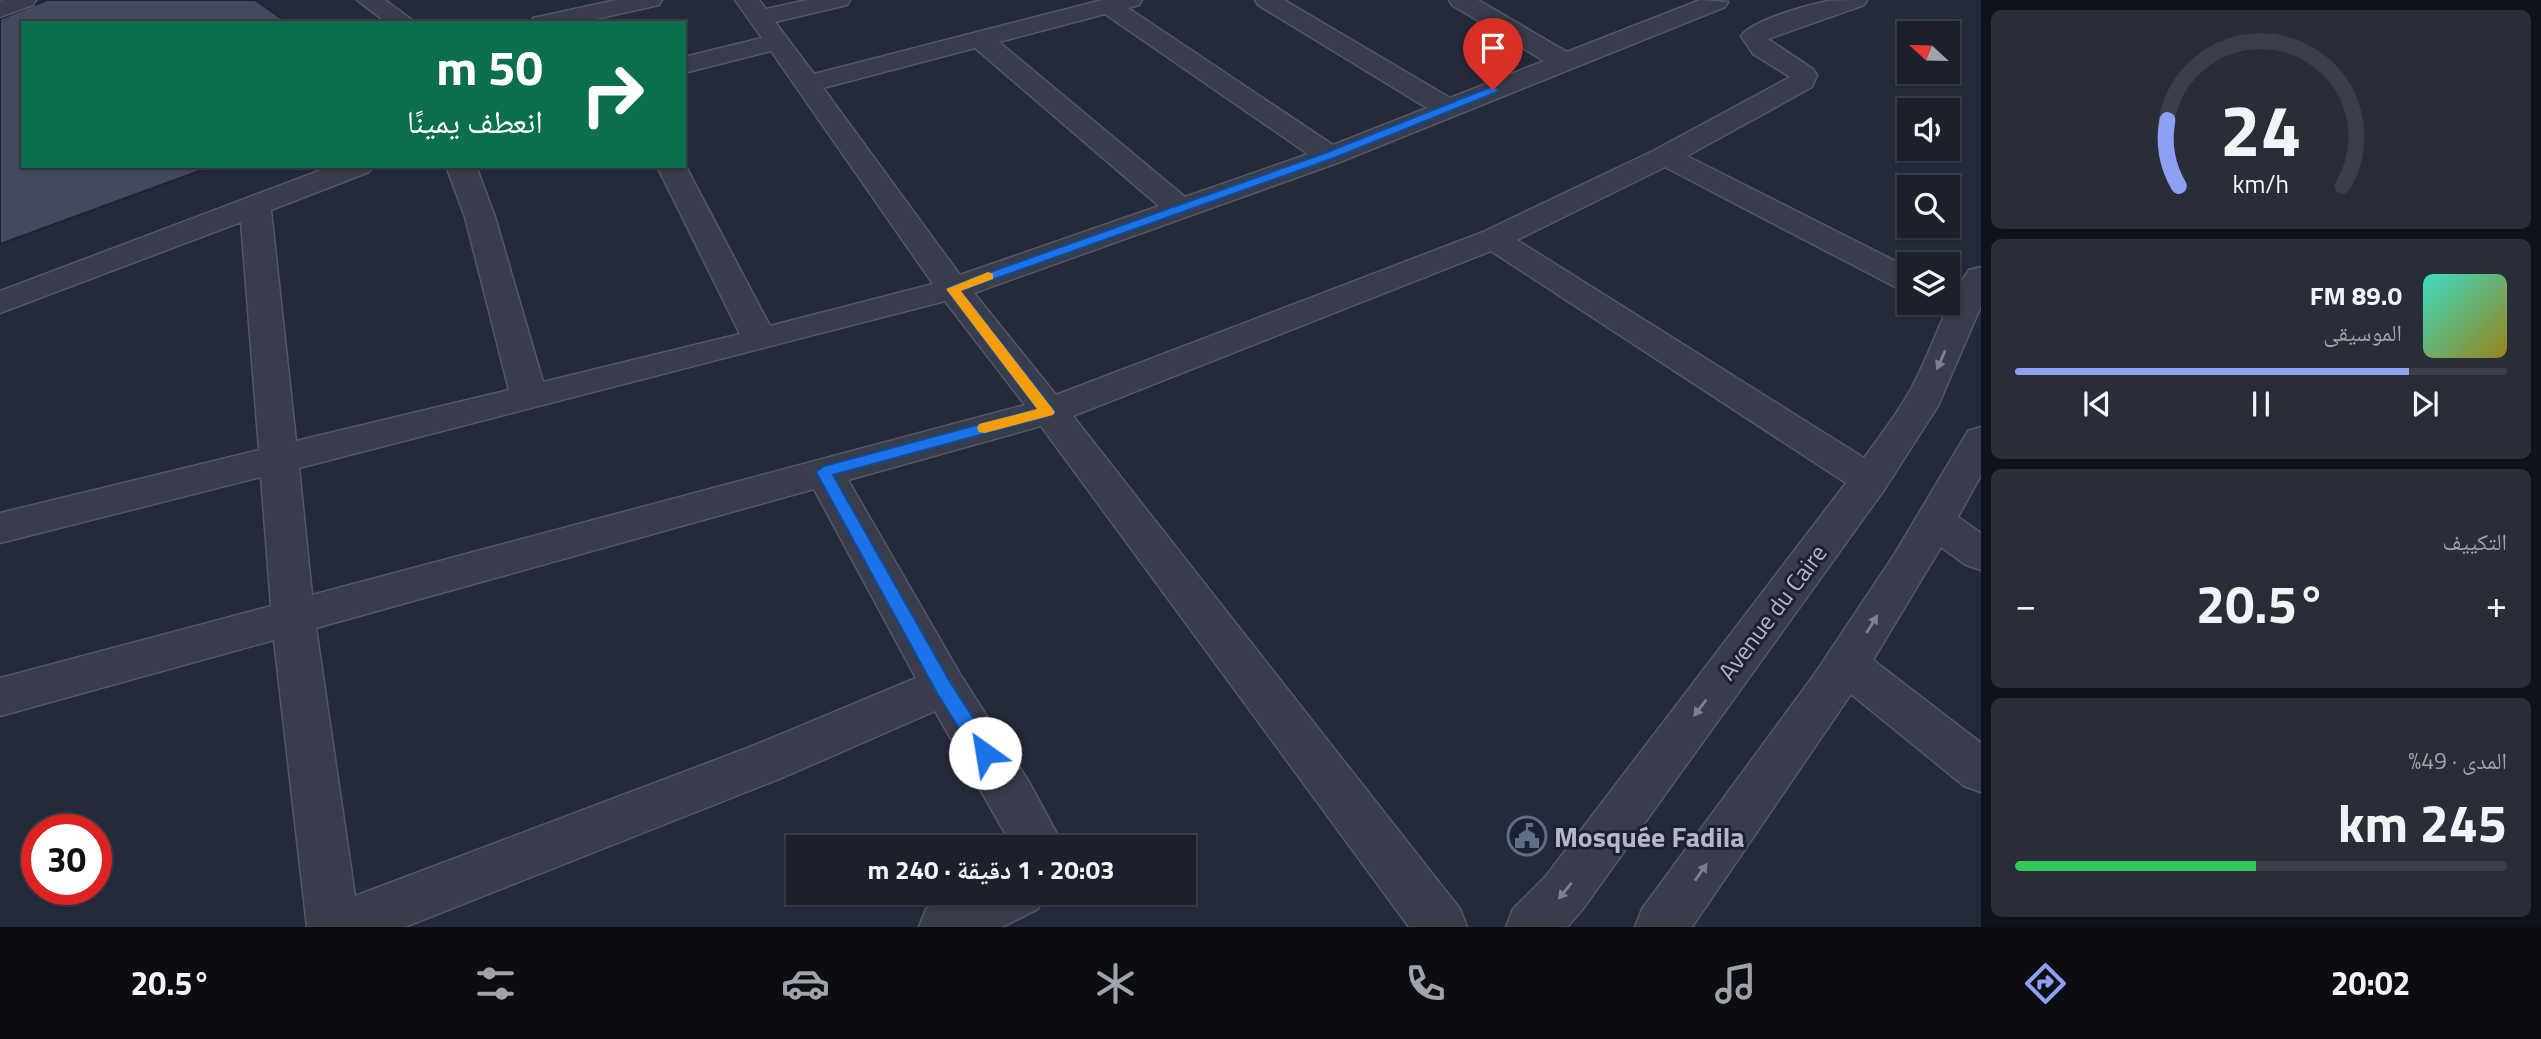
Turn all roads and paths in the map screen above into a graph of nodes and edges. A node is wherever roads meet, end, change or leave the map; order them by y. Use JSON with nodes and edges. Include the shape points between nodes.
{"nodes":[{"id":1,"x":24,"y":0,"type":"edge"},
{"id":2,"x":369,"y":0,"type":"edge"},
{"id":3,"x":650,"y":0,"type":"edge"},
{"id":4,"x":838,"y":0,"type":"edge"},
{"id":5,"x":1267,"y":0,"type":"edge"},
{"id":6,"x":1461,"y":0,"type":"edge"},
{"id":7,"x":1855,"y":0,"type":"edge"},
{"id":8,"x":1120,"y":3,"type":"edge"},
{"id":9,"x":0,"y":10,"type":"edge"},
{"id":10,"x":1736,"y":12,"type":"edge"},
{"id":11,"x":762,"y":20,"type":"edge"},
{"id":12,"x":401,"y":21,"type":"edge"},
{"id":13,"x":551,"y":21,"type":"edge"},
{"id":14,"x":980,"y":39,"type":"junction"},
{"id":15,"x":1564,"y":62,"type":"junction"},
{"id":16,"x":686,"y":64,"type":"edge"},
{"id":17,"x":808,"y":84,"type":"junction"},
{"id":18,"x":1447,"y":108,"type":"junction"},
{"id":19,"x":1330,"y":156,"type":"junction"},
{"id":20,"x":1665,"y":156,"type":"junction"},
{"id":21,"x":354,"y":168,"type":"edge"},
{"id":22,"x":462,"y":168,"type":"edge"},
{"id":23,"x":672,"y":168,"type":"edge"},
{"id":24,"x":255,"y":204,"type":"junction"},
{"id":25,"x":1181,"y":209,"type":"junction"},
{"id":26,"x":1494,"y":239,"type":"junction"},
{"id":27,"x":1897,"y":275,"type":"edge"},
{"id":28,"x":953,"y":289,"type":"junction"},
{"id":29,"x":1968,"y":301,"type":"edge"},
{"id":30,"x":0,"y":303,"type":"edge"},
{"id":31,"x":760,"y":340,"type":"junction"},
{"id":32,"x":529,"y":397,"type":"junction"},
{"id":33,"x":1048,"y":412,"type":"junction"},
{"id":34,"x":1981,"y":440,"type":"edge"},
{"id":35,"x":279,"y":458,"type":"junction"},
{"id":36,"x":824,"y":472,"type":"junction"},
{"id":37,"x":1870,"y":480,"type":"junction"},
{"id":38,"x":1936,"y":523,"type":"junction"},
{"id":39,"x":0,"y":528,"type":"edge"},
{"id":40,"x":1981,"y":554,"type":"edge"},
{"id":41,"x":293,"y":615,"type":"junction"},
{"id":42,"x":1847,"y":665,"type":"junction"},
{"id":43,"x":944,"y":687,"type":"junction"},
{"id":44,"x":0,"y":697,"type":"edge"},
{"id":45,"x":0,"y":703,"type":"edge"},
{"id":46,"x":1981,"y":771,"type":"edge"},
{"id":47,"x":1033,"y":835,"type":"edge"},
{"id":48,"x":992,"y":905,"type":"edge"},
{"id":49,"x":333,"y":927,"type":"edge"},
{"id":50,"x":340,"y":927,"type":"edge"},
{"id":51,"x":945,"y":927,"type":"edge"},
{"id":52,"x":1441,"y":927,"type":"edge"},
{"id":53,"x":1532,"y":927,"type":"edge"},
{"id":54,"x":1661,"y":927,"type":"edge"}],
"edges":[{"from":1,"to":9,"type":"street"},
{"from":2,"to":12,"type":"street"},
{"from":3,"to":13,"type":"street"},
{"from":4,"to":11,"type":"street"},
{"from":5,"to":18,"type":"street"},
{"from":6,"to":15,"type":"street"},
{"from":7,"to":10,"type":"street"},
{"from":8,"to":14,"type":"street"},
{"from":8,"to":19,"type":"street"},
{"from":10,"to":15,"type":"street"},
{"from":10,"to":20,"type":"street","via":[[1755,41],[1798,68],[1804,81]]},
{"from":11,"to":16,"type":"street"},
{"from":11,"to":17,"type":"street"},
{"from":14,"to":17,"type":"street"},
{"from":14,"to":25,"type":"street"},
{"from":15,"to":18,"type":"street"},
{"from":17,"to":28,"type":"street"},
{"from":18,"to":19,"type":"street"},
{"from":19,"to":25,"type":"street"},
{"from":20,"to":26,"type":"street"},
{"from":20,"to":27,"type":"street"},
{"from":21,"to":24,"type":"street"},
{"from":22,"to":32,"type":"street","via":[[480,217]]},
{"from":23,"to":31,"type":"street"},
{"from":24,"to":30,"type":"street"},
{"from":24,"to":35,"type":"street"},
{"from":25,"to":28,"type":"street"},
{"from":26,"to":33,"type":"street"},
{"from":26,"to":37,"type":"street"},
{"from":28,"to":31,"type":"street"},
{"from":28,"to":33,"type":"street"},
{"from":29,"to":37,"type":"street","name":"Avenue du Caire","one_way":true,"via":[[1924,397]]},
{"from":31,"to":32,"type":"street"},
{"from":32,"to":35,"type":"street"},
{"from":33,"to":36,"type":"street"},
{"from":33,"to":52,"type":"street"},
{"from":34,"to":38,"type":"street"},
{"from":35,"to":39,"type":"street"},
{"from":35,"to":41,"type":"street"},
{"from":36,"to":41,"type":"street"},
{"from":36,"to":43,"type":"street"},
{"from":37,"to":53,"type":"street","name":"Avenue du Caire","one_way":true,"via":[[1571,883]]},
{"from":38,"to":40,"type":"street"},
{"from":42,"to":38,"type":"street","one_way":true},
{"from":41,"to":44,"type":"street"},
{"from":41,"to":49,"type":"street"},
{"from":42,"to":46,"type":"street"},
{"from":54,"to":42,"type":"street","one_way":true},
{"from":43,"to":47,"type":"street"},
{"from":43,"to":50,"type":"street","via":[[767,762]]},
{"from":44,"to":45,"type":"street"},
{"from":48,"to":51,"type":"street"}]}
